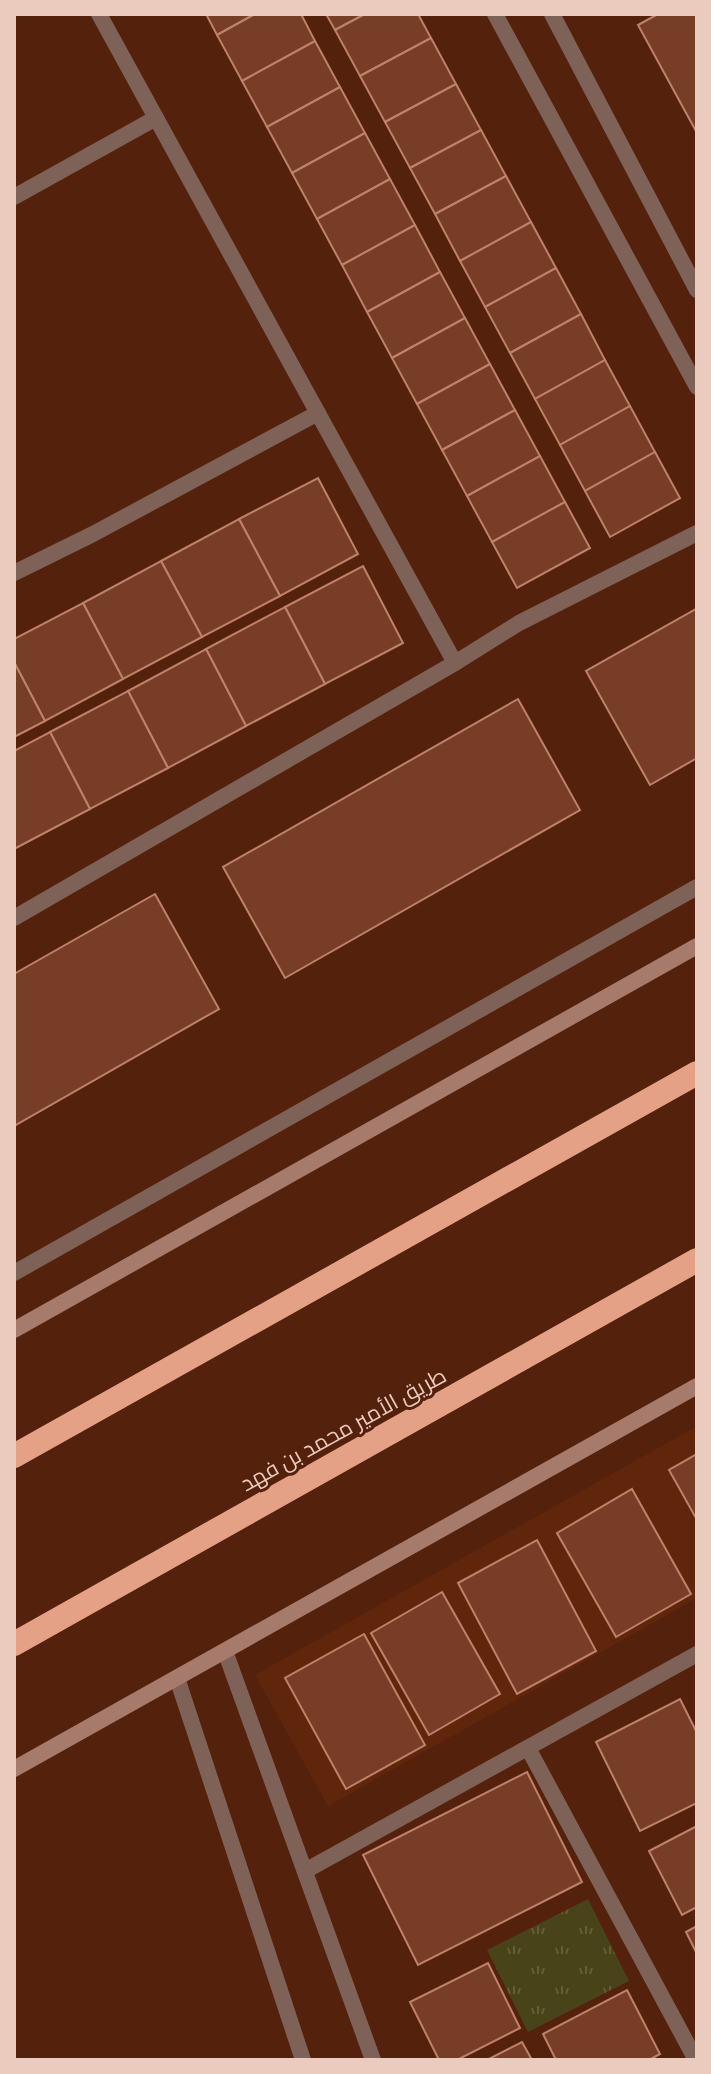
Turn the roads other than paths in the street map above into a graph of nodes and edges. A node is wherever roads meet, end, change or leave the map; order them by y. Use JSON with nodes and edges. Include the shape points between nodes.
{"nodes":[{"id":1,"x":99,"y":14,"type":"edge"},
{"id":2,"x":495,"y":14,"type":"edge"},
{"id":3,"x":552,"y":14,"type":"edge"},
{"id":4,"x":156,"y":118,"type":"junction"},
{"id":5,"x":14,"y":197,"type":"edge"},
{"id":6,"x":697,"y":290,"type":"edge"},
{"id":7,"x":697,"y":387,"type":"edge"},
{"id":8,"x":318,"y":413,"type":"junction"},
{"id":9,"x":697,"y":533,"type":"edge"},
{"id":10,"x":14,"y":573,"type":"edge"},
{"id":11,"x":455,"y":663,"type":"junction"},
{"id":12,"x":697,"y":887,"type":"edge"},
{"id":13,"x":14,"y":918,"type":"edge"},
{"id":14,"x":697,"y":946,"type":"edge"},
{"id":15,"x":697,"y":1073,"type":"edge"},
{"id":16,"x":697,"y":1260,"type":"edge"},
{"id":17,"x":14,"y":1273,"type":"edge"},
{"id":18,"x":14,"y":1330,"type":"edge"},
{"id":19,"x":697,"y":1386,"type":"edge"},
{"id":20,"x":14,"y":1456,"type":"edge"},
{"id":21,"x":14,"y":1644,"type":"edge"},
{"id":22,"x":225,"y":1651,"type":"junction"},
{"id":23,"x":697,"y":1654,"type":"edge"},
{"id":24,"x":177,"y":1678,"type":"junction"},
{"id":25,"x":528,"y":1748,"type":"junction"},
{"id":26,"x":14,"y":1769,"type":"edge"},
{"id":27,"x":305,"y":1871,"type":"junction"},
{"id":28,"x":303,"y":2060,"type":"edge"},
{"id":29,"x":373,"y":2060,"type":"edge"},
{"id":30,"x":696,"y":2060,"type":"edge"}],
"edges":[{"from":1,"to":4,"type":"street"},
{"from":2,"to":7,"type":"street"},
{"from":3,"to":6,"type":"street"},
{"from":4,"to":5,"type":"street"},
{"from":4,"to":8,"type":"street"},
{"from":8,"to":10,"type":"street"},
{"from":8,"to":11,"type":"street"},
{"from":9,"to":11,"type":"street","via":[[519,623]]},
{"from":11,"to":13,"type":"street"},
{"from":12,"to":17,"type":"street"},
{"from":14,"to":18,"type":"main road"},
{"from":15,"to":20,"type":"highway"},
{"from":16,"to":21,"type":"highway","name":"طريق الأمير محمد بن فهد"},
{"from":19,"to":22,"type":"main road"},
{"from":22,"to":24,"type":"main road"},
{"from":22,"to":27,"type":"street"},
{"from":23,"to":25,"type":"street"},
{"from":24,"to":26,"type":"main road"},
{"from":24,"to":28,"type":"street"},
{"from":25,"to":27,"type":"street"},
{"from":25,"to":30,"type":"street"},
{"from":27,"to":29,"type":"street"}]}
